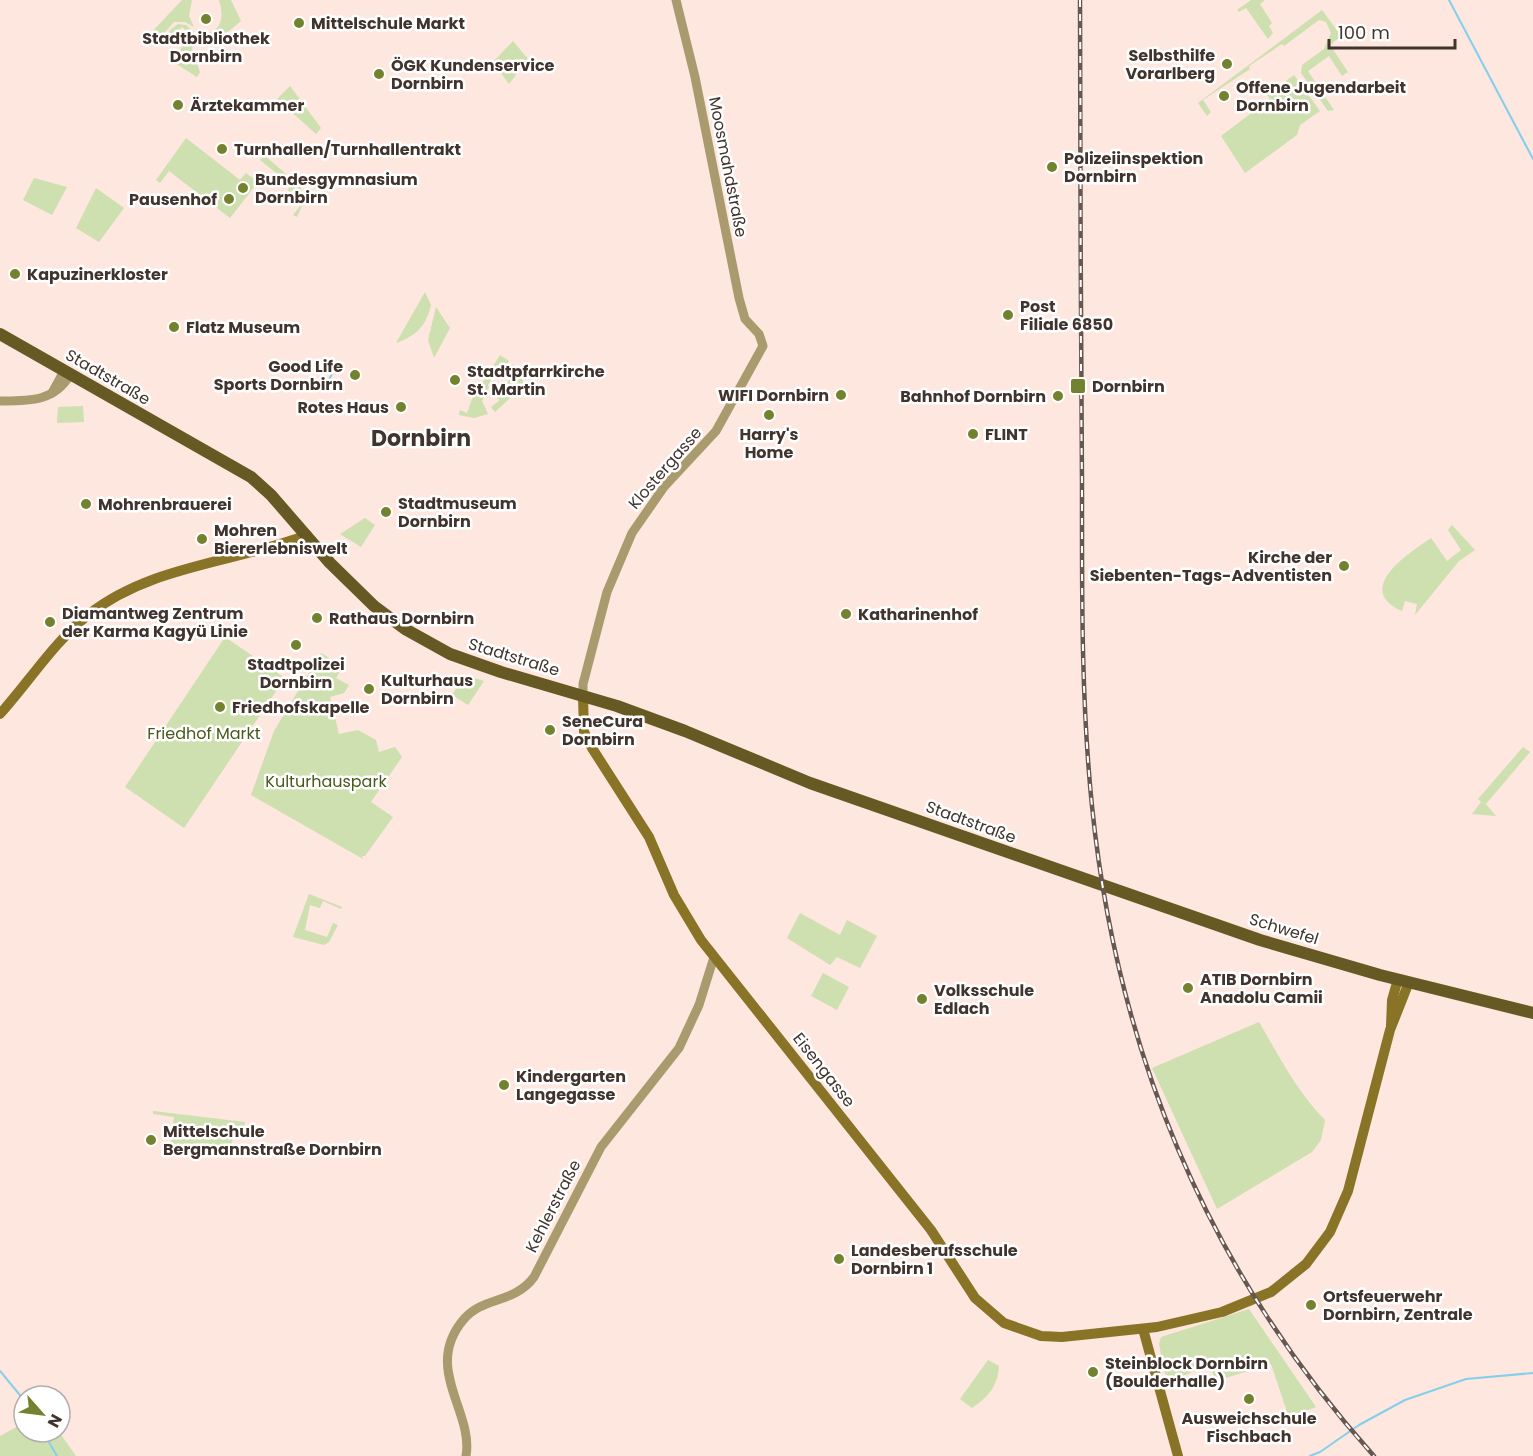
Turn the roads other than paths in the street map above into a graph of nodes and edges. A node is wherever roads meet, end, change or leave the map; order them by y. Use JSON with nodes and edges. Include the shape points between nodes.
{"nodes":[{"id":1,"x":676,"y":0,"type":"edge"},
{"id":2,"x":0,"y":334,"type":"edge"},
{"id":3,"x":759,"y":334,"type":"joint"},
{"id":4,"x":67,"y":373,"type":"junction"},
{"id":5,"x":0,"y":401,"type":"edge"},
{"id":6,"x":307,"y":535,"type":"junction"},
{"id":7,"x":583,"y":696,"type":"junction"},
{"id":8,"x":0,"y":714,"type":"edge"},
{"id":9,"x":1161,"y":907,"type":"joint"},
{"id":10,"x":714,"y":957,"type":"junction"},
{"id":11,"x":1404,"y":981,"type":"junction"},
{"id":12,"x":1533,"y":1013,"type":"edge"},
{"id":13,"x":1143,"y":1329,"type":"junction"},
{"id":14,"x":466,"y":1456,"type":"edge"},
{"id":15,"x":1178,"y":1456,"type":"edge"}],
"edges":[{"from":1,"to":3,"type":"street","name":"Moosmahdstraße","via":[[739,298],[745,319]]},
{"from":2,"to":4,"type":"main road","name":"Stadtstraße"},
{"from":3,"to":7,"type":"street","name":"Klostergasse","via":[[763,346],[720,425],[664,487],[632,533],[607,592]]},
{"from":4,"to":5,"type":"street","via":[[63,386],[50,395],[34,400]]},
{"from":4,"to":6,"type":"main road","name":"Stadtstraße","via":[[238,468],[271,495]]},
{"from":6,"to":7,"type":"main road","name":"Stadtstraße","via":[[374,606],[423,640],[470,662]]},
{"from":6,"to":8,"type":"main road","via":[[168,574],[106,603],[74,628]]},
{"from":7,"to":9,"type":"main road","name":"Stadtstraße","via":[[685,731],[810,783]]},
{"from":7,"to":10,"type":"main road","name":"Eisengasse","via":[[584,732],[592,748],[649,837],[690,924]]},
{"from":9,"to":11,"type":"main road","name":"Schwefel"},
{"from":10,"to":13,"type":"main road","name":"Eisengasse","via":[[929,1227],[982,1306],[1004,1323],[1041,1336]]},
{"from":10,"to":14,"type":"street","name":"Kehlerstraße","via":[[699,1005],[679,1048],[601,1147],[534,1277],[522,1292],[477,1308],[466,1316],[454,1336],[449,1352],[449,1379],[467,1441]]},
{"from":11,"to":12,"type":"main road","name":"Schwefel"},
{"from":11,"to":13,"type":"main road","name":"Eisengasse","via":[[1392,999],[1390,1030],[1348,1191],[1330,1233],[1315,1254],[1290,1279],[1259,1298],[1201,1317]]},
{"from":13,"to":15,"type":"main road"}]}
